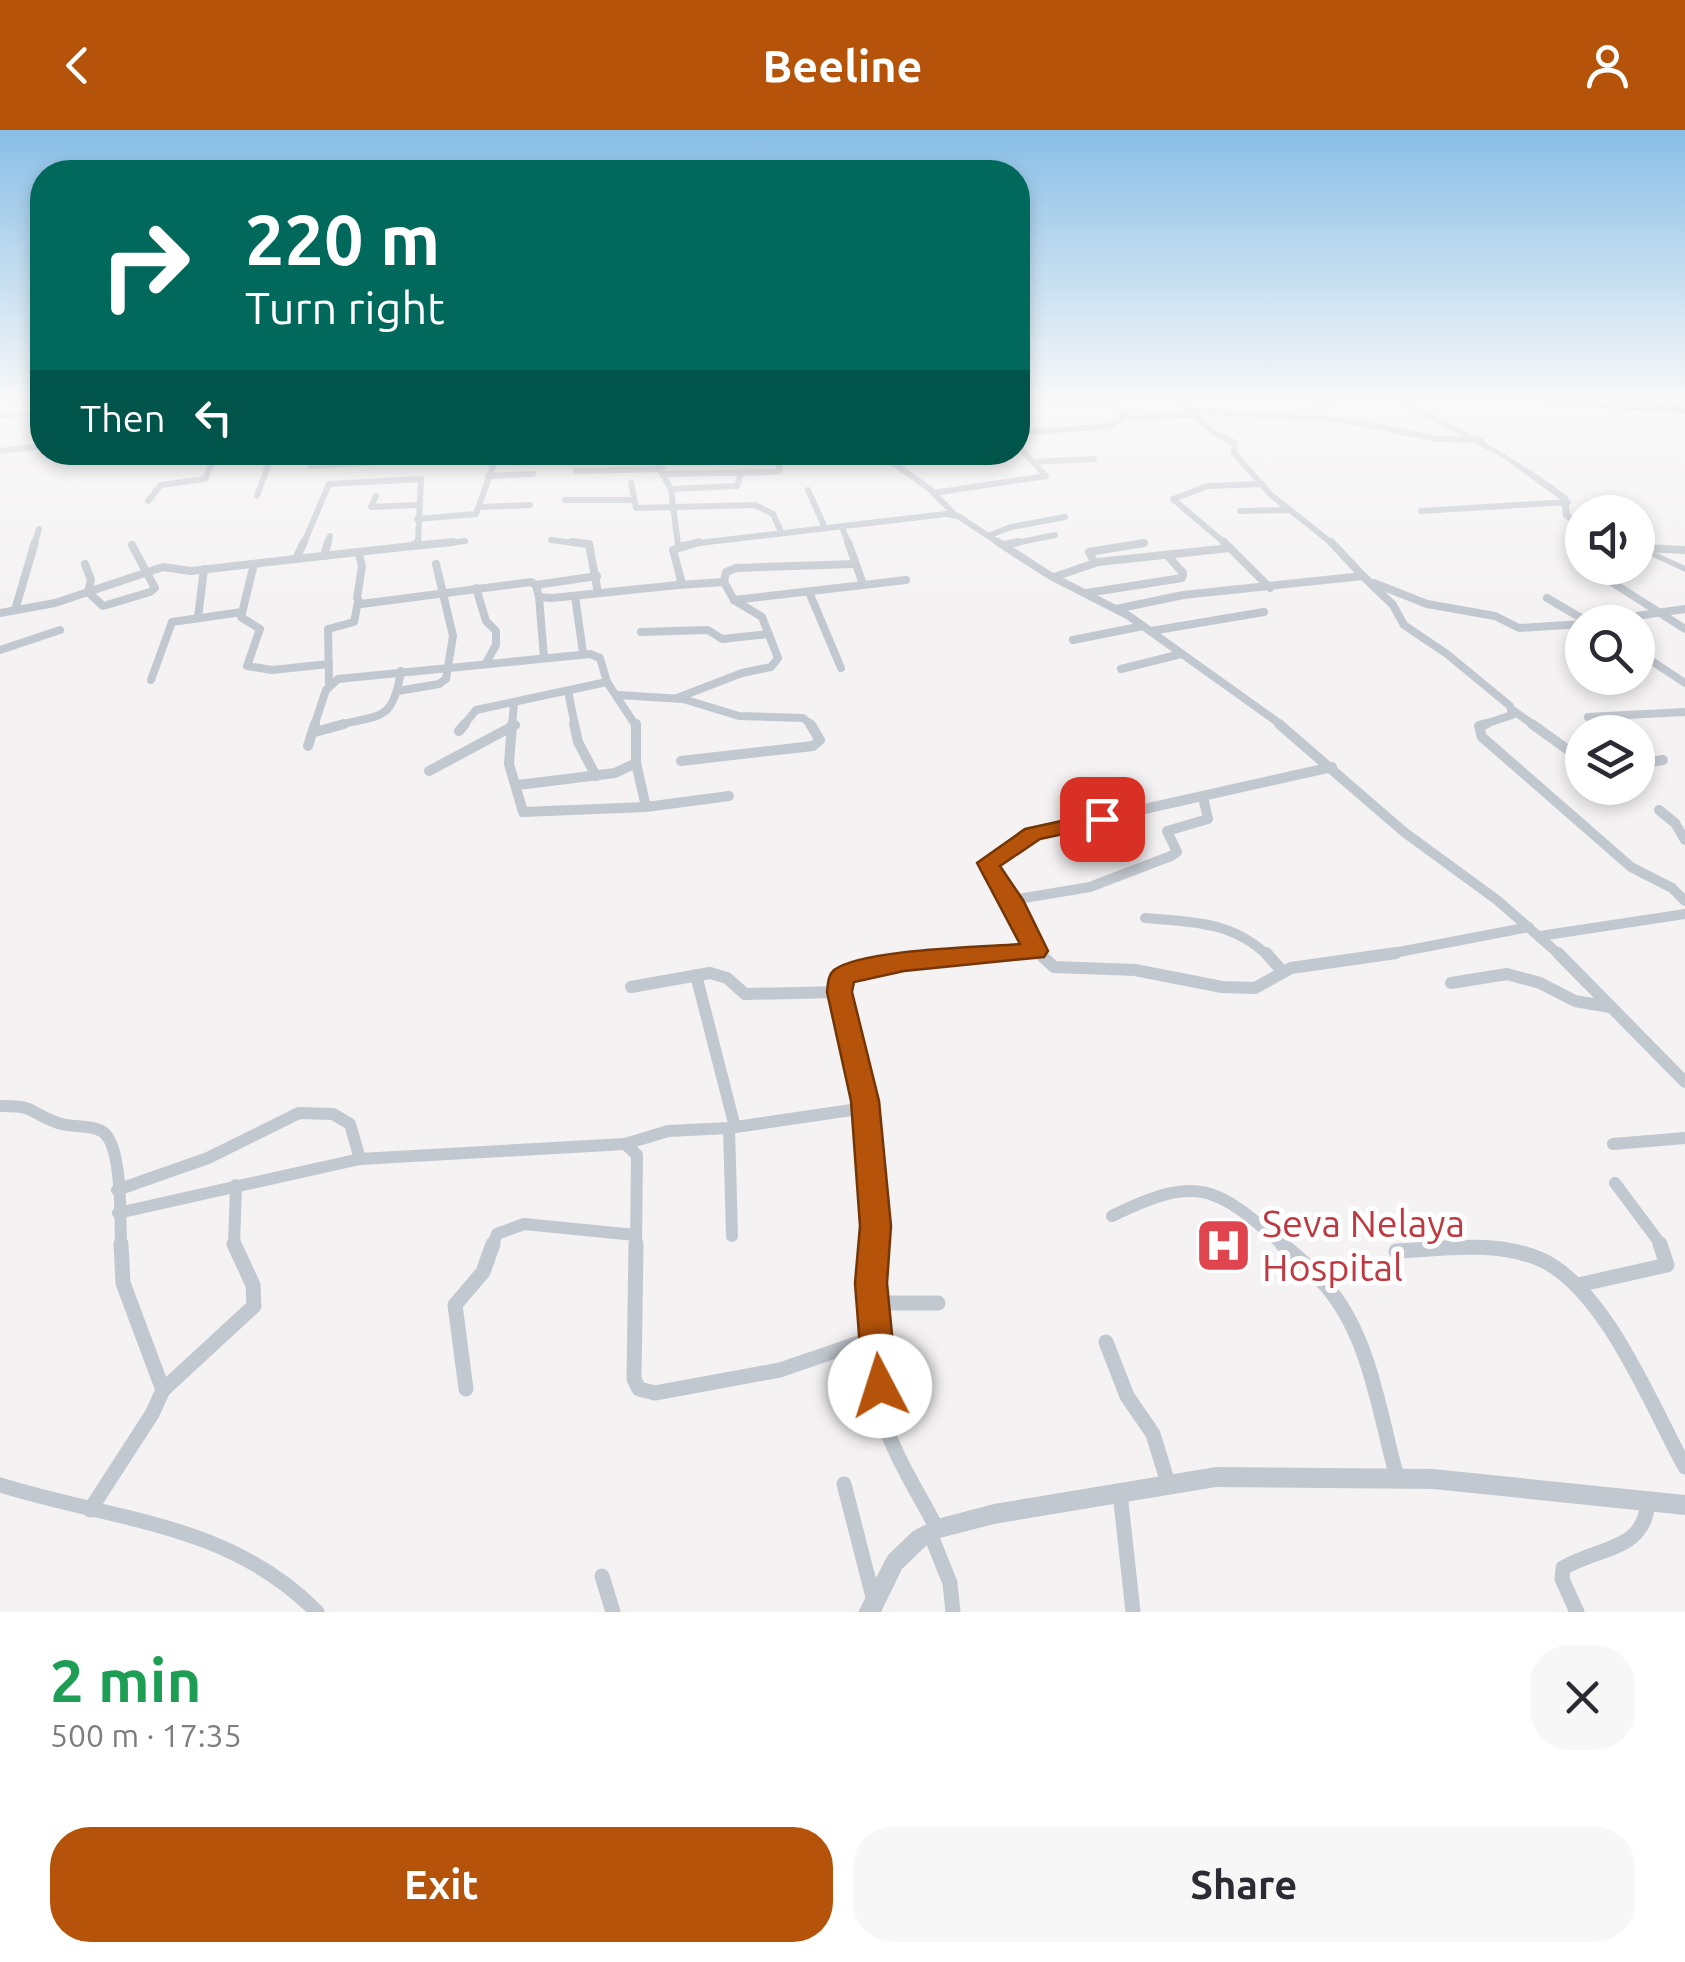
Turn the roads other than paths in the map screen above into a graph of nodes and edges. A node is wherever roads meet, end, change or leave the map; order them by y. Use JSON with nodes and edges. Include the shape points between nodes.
{"nodes":[{"id":1,"x":209,"y":469,"type":"edge"},
{"id":2,"x":267,"y":469,"type":"edge"},
{"id":3,"x":491,"y":469,"type":"edge"},
{"id":4,"x":661,"y":469,"type":"edge"},
{"id":5,"x":779,"y":469,"type":"edge"},
{"id":6,"x":902,"y":469,"type":"edge"},
{"id":7,"x":1040,"y":469,"type":"edge"},
{"id":8,"x":1248,"y":469,"type":"edge"},
{"id":9,"x":1523,"y":469,"type":"edge"},
{"id":10,"x":576,"y":471,"type":"dead end"},
{"id":11,"x":663,"y":472,"type":"junction"},
{"id":12,"x":740,"y":473,"type":"junction"},
{"id":13,"x":533,"y":474,"type":"dead end"},
{"id":14,"x":488,"y":476,"type":"junction"},
{"id":15,"x":632,"y":482,"type":"dead end"},
{"id":16,"x":1261,"y":484,"type":"junction"},
{"id":17,"x":671,"y":489,"type":"junction"},
{"id":18,"x":808,"y":490,"type":"dead end"},
{"id":19,"x":933,"y":492,"type":"junction"},
{"id":20,"x":257,"y":496,"type":"dead end"},
{"id":21,"x":376,"y":496,"type":"dead end"},
{"id":22,"x":564,"y":500,"type":"dead end"},
{"id":23,"x":632,"y":500,"type":"junction"},
{"id":24,"x":1565,"y":500,"type":"edge"},
{"id":25,"x":148,"y":501,"type":"dead end"},
{"id":26,"x":1565,"y":502,"type":"edge"},
{"id":27,"x":530,"y":505,"type":"dead end"},
{"id":28,"x":417,"y":506,"type":"junction"},
{"id":29,"x":673,"y":506,"type":"junction"},
{"id":30,"x":480,"y":507,"type":"junction"},
{"id":31,"x":1290,"y":510,"type":"junction"},
{"id":32,"x":1240,"y":511,"type":"dead end"},
{"id":33,"x":1421,"y":512,"type":"dead end"},
{"id":34,"x":954,"y":514,"type":"junction"},
{"id":35,"x":1065,"y":516,"type":"dead end"},
{"id":36,"x":417,"y":519,"type":"junction"},
{"id":37,"x":842,"y":527,"type":"junction"},
{"id":38,"x":826,"y":528,"type":"junction"},
{"id":39,"x":40,"y":529,"type":"dead end"},
{"id":40,"x":781,"y":532,"type":"junction"},
{"id":41,"x":1055,"y":535,"type":"dead end"},
{"id":42,"x":330,"y":536,"type":"dead end"},
{"id":43,"x":988,"y":536,"type":"junction"},
{"id":44,"x":464,"y":540,"type":"dead end"},
{"id":45,"x":551,"y":540,"type":"dead end"},
{"id":46,"x":1144,"y":543,"type":"dead end"},
{"id":47,"x":132,"y":545,"type":"dead end"},
{"id":48,"x":412,"y":546,"type":"junction"},
{"id":49,"x":678,"y":546,"type":"junction"},
{"id":50,"x":1003,"y":546,"type":"junction"},
{"id":51,"x":1230,"y":548,"type":"junction"},
{"id":52,"x":1655,"y":549,"type":"edge"},
{"id":53,"x":1685,"y":550,"type":"edge"},
{"id":54,"x":360,"y":555,"type":"junction"},
{"id":55,"x":1167,"y":555,"type":"junction"},
{"id":56,"x":1655,"y":555,"type":"edge"},
{"id":57,"x":324,"y":556,"type":"junction"},
{"id":58,"x":296,"y":560,"type":"junction"},
{"id":59,"x":1095,"y":563,"type":"junction"},
{"id":60,"x":85,"y":564,"type":"dead end"},
{"id":61,"x":254,"y":564,"type":"junction"},
{"id":62,"x":436,"y":564,"type":"dead end"},
{"id":63,"x":854,"y":564,"type":"junction"},
{"id":64,"x":1685,"y":569,"type":"edge"},
{"id":65,"x":204,"y":570,"type":"junction"},
{"id":66,"x":147,"y":572,"type":"junction"},
{"id":67,"x":597,"y":576,"type":"junction"},
{"id":68,"x":1054,"y":578,"type":"junction"},
{"id":69,"x":1366,"y":579,"type":"junction"},
{"id":70,"x":906,"y":580,"type":"dead end"},
{"id":71,"x":724,"y":582,"type":"junction"},
{"id":72,"x":536,"y":584,"type":"junction"},
{"id":73,"x":863,"y":584,"type":"junction"},
{"id":74,"x":678,"y":585,"type":"junction"},
{"id":75,"x":1616,"y":585,"type":"edge"},
{"id":76,"x":476,"y":588,"type":"junction"},
{"id":77,"x":1270,"y":588,"type":"junction"},
{"id":78,"x":88,"y":592,"type":"junction"},
{"id":79,"x":445,"y":592,"type":"junction"},
{"id":80,"x":809,"y":592,"type":"junction"},
{"id":81,"x":598,"y":593,"type":"junction"},
{"id":82,"x":1086,"y":594,"type":"junction"},
{"id":83,"x":575,"y":596,"type":"junction"},
{"id":84,"x":539,"y":598,"type":"junction"},
{"id":85,"x":1546,"y":598,"type":"dead end"},
{"id":86,"x":734,"y":600,"type":"junction"},
{"id":87,"x":358,"y":602,"type":"junction"},
{"id":88,"x":1116,"y":609,"type":"junction"},
{"id":89,"x":1565,"y":609,"type":"edge"},
{"id":90,"x":15,"y":610,"type":"junction"},
{"id":91,"x":1685,"y":610,"type":"edge"},
{"id":92,"x":242,"y":612,"type":"junction"},
{"id":93,"x":1264,"y":612,"type":"dead end"},
{"id":94,"x":0,"y":613,"type":"edge"},
{"id":95,"x":1659,"y":613,"type":"junction"},
{"id":96,"x":1655,"y":614,"type":"edge"},
{"id":97,"x":198,"y":618,"type":"junction"},
{"id":98,"x":1565,"y":625,"type":"edge"},
{"id":99,"x":1147,"y":628,"type":"junction"},
{"id":100,"x":1685,"y":629,"type":"edge"},
{"id":101,"x":60,"y":630,"type":"dead end"},
{"id":102,"x":641,"y":632,"type":"dead end"},
{"id":103,"x":769,"y":634,"type":"junction"},
{"id":104,"x":1073,"y":640,"type":"dead end"},
{"id":105,"x":0,"y":650,"type":"edge"},
{"id":106,"x":583,"y":653,"type":"junction"},
{"id":107,"x":1181,"y":654,"type":"junction"},
{"id":108,"x":544,"y":657,"type":"junction"},
{"id":109,"x":486,"y":663,"type":"junction"},
{"id":110,"x":1655,"y":663,"type":"edge"},
{"id":111,"x":328,"y":664,"type":"junction"},
{"id":112,"x":448,"y":666,"type":"junction"},
{"id":113,"x":841,"y":668,"type":"dead end"},
{"id":114,"x":1120,"y":669,"type":"dead end"},
{"id":115,"x":402,"y":672,"type":"junction"},
{"id":116,"x":150,"y":680,"type":"dead end"},
{"id":117,"x":607,"y":682,"type":"junction"},
{"id":118,"x":1685,"y":683,"type":"edge"},
{"id":119,"x":329,"y":684,"type":"junction"},
{"id":120,"x":568,"y":691,"type":"junction"},
{"id":121,"x":398,"y":692,"type":"junction"},
{"id":122,"x":618,"y":695,"type":"junction"},
{"id":123,"x":676,"y":698,"type":"junction"},
{"id":124,"x":514,"y":704,"type":"junction"},
{"id":125,"x":1514,"y":711,"type":"junction"},
{"id":126,"x":1685,"y":712,"type":"edge"},
{"id":127,"x":1627,"y":715,"type":"edge"},
{"id":128,"x":515,"y":724,"type":"junction"},
{"id":129,"x":459,"y":731,"type":"dead end"},
{"id":130,"x":314,"y":732,"type":"junction"},
{"id":131,"x":308,"y":746,"type":"dead end"},
{"id":132,"x":1565,"y":748,"type":"edge"},
{"id":133,"x":1663,"y":760,"type":"dead end"},
{"id":134,"x":681,"y":761,"type":"dead end"},
{"id":135,"x":1655,"y":761,"type":"edge"},
{"id":136,"x":636,"y":764,"type":"junction"},
{"id":137,"x":1332,"y":767,"type":"junction"},
{"id":138,"x":428,"y":771,"type":"dead end"},
{"id":139,"x":596,"y":776,"type":"junction"},
{"id":140,"x":518,"y":786,"type":"junction"},
{"id":141,"x":730,"y":796,"type":"dead end"},
{"id":142,"x":1203,"y":797,"type":"junction"},
{"id":143,"x":646,"y":807,"type":"junction"},
{"id":144,"x":1659,"y":810,"type":"dead end"},
{"id":145,"x":1685,"y":840,"type":"edge"},
{"id":146,"x":1012,"y":900,"type":"junction"},
{"id":147,"x":1685,"y":900,"type":"edge"},
{"id":148,"x":1685,"y":914,"type":"edge"},
{"id":149,"x":1145,"y":918,"type":"dead end"},
{"id":150,"x":1529,"y":926,"type":"junction"},
{"id":151,"x":1540,"y":936,"type":"junction"},
{"id":152,"x":1036,"y":951,"type":"junction"},
{"id":153,"x":1282,"y":972,"type":"junction"},
{"id":154,"x":696,"y":975,"type":"junction"},
{"id":155,"x":1451,"y":983,"type":"dead end"},
{"id":156,"x":631,"y":987,"type":"dead end"},
{"id":157,"x":840,"y":992,"type":"junction"},
{"id":158,"x":1611,"y":1008,"type":"junction"},
{"id":159,"x":1685,"y":1082,"type":"edge"},
{"id":160,"x":0,"y":1106,"type":"edge"},
{"id":161,"x":865,"y":1108,"type":"junction"},
{"id":162,"x":732,"y":1127,"type":"junction"},
{"id":163,"x":1685,"y":1138,"type":"edge"},
{"id":164,"x":625,"y":1144,"type":"junction"},
{"id":165,"x":1612,"y":1144,"type":"dead end"},
{"id":166,"x":360,"y":1159,"type":"junction"},
{"id":167,"x":1615,"y":1183,"type":"dead end"},
{"id":168,"x":236,"y":1185,"type":"junction"},
{"id":169,"x":117,"y":1190,"type":"junction"},
{"id":170,"x":118,"y":1213,"type":"junction"},
{"id":171,"x":1112,"y":1216,"type":"dead end"},
{"id":172,"x":635,"y":1235,"type":"junction"},
{"id":173,"x":732,"y":1236,"type":"dead end"},
{"id":174,"x":1396,"y":1250,"type":"dead end"},
{"id":175,"x":1578,"y":1285,"type":"junction"},
{"id":176,"x":873,"y":1303,"type":"junction"},
{"id":177,"x":938,"y":1303,"type":"dead end"},
{"id":178,"x":876,"y":1337,"type":"junction"},
{"id":179,"x":1106,"y":1342,"type":"dead end"},
{"id":180,"x":466,"y":1388,"type":"dead end"},
{"id":181,"x":163,"y":1390,"type":"junction"},
{"id":182,"x":1685,"y":1467,"type":"edge"},
{"id":183,"x":1397,"y":1477,"type":"junction"},
{"id":184,"x":1168,"y":1483,"type":"junction"},
{"id":185,"x":844,"y":1484,"type":"dead end"},
{"id":186,"x":0,"y":1486,"type":"edge"},
{"id":187,"x":1120,"y":1492,"type":"junction"},
{"id":188,"x":1648,"y":1501,"type":"junction"},
{"id":189,"x":1685,"y":1504,"type":"edge"},
{"id":190,"x":90,"y":1510,"type":"junction"},
{"id":191,"x":934,"y":1531,"type":"junction"},
{"id":192,"x":602,"y":1576,"type":"dead end"},
{"id":193,"x":871,"y":1607,"type":"edge"},
{"id":194,"x":318,"y":1612,"type":"edge"},
{"id":195,"x":613,"y":1612,"type":"edge"},
{"id":196,"x":953,"y":1612,"type":"edge"},
{"id":197,"x":1133,"y":1612,"type":"edge"},
{"id":198,"x":1577,"y":1612,"type":"edge"}],
"edges":[{"from":1,"to":25,"type":"street","via":[[205,479],[161,485]]},
{"from":2,"to":20,"type":"street"},
{"from":3,"to":14,"type":"street"},
{"from":4,"to":11,"type":"street"},
{"from":5,"to":12,"type":"street"},
{"from":6,"to":19,"type":"street"},
{"from":7,"to":19,"type":"street","via":[[1046,476]]},
{"from":8,"to":16,"type":"street"},
{"from":9,"to":24,"type":"street"},
{"from":10,"to":11,"type":"street"},
{"from":11,"to":12,"type":"street"},
{"from":11,"to":17,"type":"street"},
{"from":12,"to":17,"type":"street","via":[[737,486]]},
{"from":13,"to":14,"type":"street"},
{"from":14,"to":30,"type":"street"},
{"from":15,"to":23,"type":"street"},
{"from":16,"to":31,"type":"street"},
{"from":16,"to":51,"type":"street","via":[[1208,486],[1172,499]]},
{"from":17,"to":29,"type":"street"},
{"from":18,"to":38,"type":"street"},
{"from":19,"to":34,"type":"street"},
{"from":21,"to":28,"type":"street","via":[[371,507]]},
{"from":22,"to":23,"type":"street"},
{"from":23,"to":29,"type":"street","via":[[636,508]]},
{"from":26,"to":33,"type":"street"},
{"from":27,"to":30,"type":"street"},
{"from":28,"to":36,"type":"street"},
{"from":28,"to":58,"type":"street","via":[[418,478],[331,482]]},
{"from":29,"to":40,"type":"street","via":[[756,505],[773,514]]},
{"from":29,"to":49,"type":"street"},
{"from":30,"to":36,"type":"street","via":[[472,516]]},
{"from":31,"to":32,"type":"street"},
{"from":31,"to":69,"type":"street"},
{"from":34,"to":37,"type":"street"},
{"from":34,"to":43,"type":"street"},
{"from":35,"to":43,"type":"street"},
{"from":36,"to":48,"type":"street","via":[[418,542]]},
{"from":37,"to":38,"type":"street"},
{"from":37,"to":63,"type":"street"},
{"from":38,"to":40,"type":"street"},
{"from":39,"to":90,"type":"street"},
{"from":40,"to":49,"type":"street"},
{"from":41,"to":50,"type":"street"},
{"from":42,"to":57,"type":"street"},
{"from":43,"to":50,"type":"street"},
{"from":44,"to":48,"type":"street"},
{"from":45,"to":67,"type":"street","via":[[590,544]]},
{"from":46,"to":59,"type":"street","via":[[1090,552]]},
{"from":47,"to":66,"type":"street"},
{"from":48,"to":54,"type":"street"},
{"from":49,"to":74,"type":"street"},
{"from":50,"to":68,"type":"street"},
{"from":51,"to":55,"type":"street"},
{"from":51,"to":77,"type":"street"},
{"from":52,"to":53,"type":"street"},
{"from":54,"to":57,"type":"street"},
{"from":54,"to":87,"type":"street"},
{"from":55,"to":59,"type":"street"},
{"from":55,"to":82,"type":"street","via":[[1182,578]]},
{"from":56,"to":64,"type":"street"},
{"from":57,"to":58,"type":"street"},
{"from":58,"to":61,"type":"street"},
{"from":59,"to":68,"type":"street"},
{"from":60,"to":78,"type":"street"},
{"from":61,"to":65,"type":"street"},
{"from":61,"to":92,"type":"street"},
{"from":62,"to":79,"type":"street"},
{"from":63,"to":71,"type":"street","via":[[736,568]]},
{"from":63,"to":73,"type":"street"},
{"from":65,"to":66,"type":"street"},
{"from":65,"to":97,"type":"street"},
{"from":66,"to":78,"type":"street"},
{"from":66,"to":78,"type":"street","via":[[155,588],[150,592],[102,606]]},
{"from":67,"to":72,"type":"street"},
{"from":67,"to":81,"type":"street"},
{"from":68,"to":82,"type":"street"},
{"from":69,"to":77,"type":"street"},
{"from":69,"to":98,"type":"street","via":[[1519,628]]},
{"from":69,"to":125,"type":"street","via":[[1394,604],[1406,628]]},
{"from":70,"to":73,"type":"street"},
{"from":71,"to":74,"type":"street"},
{"from":71,"to":86,"type":"street"},
{"from":72,"to":76,"type":"street"},
{"from":72,"to":84,"type":"street"},
{"from":73,"to":80,"type":"street"},
{"from":74,"to":81,"type":"street"},
{"from":75,"to":95,"type":"street"},
{"from":76,"to":79,"type":"street"},
{"from":76,"to":109,"type":"street","via":[[497,634]]},
{"from":77,"to":88,"type":"street"},
{"from":78,"to":90,"type":"street"},
{"from":79,"to":87,"type":"street"},
{"from":79,"to":112,"type":"street","via":[[454,643]]},
{"from":80,"to":86,"type":"street"},
{"from":80,"to":113,"type":"street"},
{"from":81,"to":83,"type":"street"},
{"from":82,"to":88,"type":"street"},
{"from":83,"to":84,"type":"street"},
{"from":83,"to":106,"type":"street"},
{"from":84,"to":108,"type":"street"},
{"from":85,"to":89,"type":"street"},
{"from":86,"to":103,"type":"street","via":[[762,617]]},
{"from":87,"to":111,"type":"street","via":[[354,622],[328,629]]},
{"from":88,"to":99,"type":"street"},
{"from":90,"to":94,"type":"street"},
{"from":91,"to":95,"type":"street"},
{"from":92,"to":97,"type":"street"},
{"from":92,"to":111,"type":"street","via":[[242,620],[260,629],[247,666]]},
{"from":93,"to":99,"type":"street"},
{"from":95,"to":96,"type":"street"},
{"from":95,"to":100,"type":"street"},
{"from":97,"to":116,"type":"street","via":[[172,622]]},
{"from":99,"to":104,"type":"street"},
{"from":99,"to":107,"type":"street"},
{"from":101,"to":105,"type":"street"},
{"from":102,"to":103,"type":"street","via":[[708,630],[722,639]]},
{"from":103,"to":123,"type":"street","via":[[776,664]]},
{"from":106,"to":108,"type":"street"},
{"from":106,"to":117,"type":"street","via":[[598,656]]},
{"from":107,"to":114,"type":"street"},
{"from":107,"to":137,"type":"street"},
{"from":108,"to":109,"type":"street"},
{"from":109,"to":112,"type":"street"},
{"from":110,"to":118,"type":"street"},
{"from":111,"to":119,"type":"street"},
{"from":112,"to":115,"type":"street"},
{"from":112,"to":121,"type":"street","via":[[444,682]]},
{"from":115,"to":119,"type":"street"},
{"from":115,"to":121,"type":"street"},
{"from":117,"to":120,"type":"street"},
{"from":117,"to":122,"type":"street"},
{"from":119,"to":130,"type":"street"},
{"from":120,"to":124,"type":"street"},
{"from":120,"to":139,"type":"street","via":[[578,742]]},
{"from":121,"to":130,"type":"street","via":[[386,712]]},
{"from":122,"to":123,"type":"street"},
{"from":122,"to":136,"type":"street","via":[[636,721]]},
{"from":123,"to":134,"type":"street","via":[[739,716],[803,718],[820,740],[814,746]]},
{"from":124,"to":128,"type":"street"},
{"from":124,"to":129,"type":"street","via":[[476,710]]},
{"from":125,"to":132,"type":"street"},
{"from":125,"to":147,"type":"street","via":[[1477,731],[1631,867]]},
{"from":126,"to":127,"type":"street"},
{"from":128,"to":138,"type":"street"},
{"from":128,"to":140,"type":"street","via":[[509,764]]},
{"from":130,"to":131,"type":"street"},
{"from":133,"to":135,"type":"street"},
{"from":136,"to":139,"type":"street"},
{"from":136,"to":143,"type":"street"},
{"from":137,"to":142,"type":"street"},
{"from":137,"to":150,"type":"street","via":[[1404,832]]},
{"from":139,"to":140,"type":"street"},
{"from":140,"to":143,"type":"street","via":[[527,814]]},
{"from":141,"to":143,"type":"street"},
{"from":142,"to":146,"type":"street","via":[[1208,819],[1168,831],[1177,852],[1167,861],[1088,888]]},
{"from":142,"to":146,"type":"street","via":[[1026,838],[988,863]]},
{"from":144,"to":145,"type":"street"},
{"from":146,"to":152,"type":"street"},
{"from":148,"to":151,"type":"street"},
{"from":149,"to":153,"type":"street","via":[[1237,929]]},
{"from":150,"to":151,"type":"street"},
{"from":150,"to":153,"type":"street"},
{"from":151,"to":158,"type":"street"},
{"from":152,"to":153,"type":"street","via":[[1054,966],[1135,970],[1222,987],[1264,986]]},
{"from":152,"to":157,"type":"street","via":[[858,970],[842,977]]},
{"from":154,"to":156,"type":"street"},
{"from":154,"to":157,"type":"street","via":[[720,974],[746,994]]},
{"from":154,"to":162,"type":"street"},
{"from":155,"to":158,"type":"street","via":[[1507,974]]},
{"from":157,"to":161,"type":"street"},
{"from":158,"to":159,"type":"street"},
{"from":160,"to":169,"type":"street","via":[[28,1105],[57,1123],[102,1131],[112,1142]]},
{"from":161,"to":162,"type":"street"},
{"from":161,"to":176,"type":"street","via":[[876,1226]]},
{"from":162,"to":164,"type":"street","via":[[668,1131]]},
{"from":162,"to":173,"type":"street"},
{"from":163,"to":165,"type":"street"},
{"from":164,"to":166,"type":"street"},
{"from":164,"to":172,"type":"street","via":[[638,1155]]},
{"from":166,"to":168,"type":"street"},
{"from":166,"to":169,"type":"street","via":[[350,1124],[305,1114],[268,1123],[222,1152]]},
{"from":167,"to":175,"type":"street","via":[[1663,1248],[1666,1264]]},
{"from":168,"to":170,"type":"street"},
{"from":168,"to":181,"type":"street","via":[[234,1250],[252,1285],[254,1306]]},
{"from":169,"to":170,"type":"street"},
{"from":170,"to":181,"type":"street","via":[[122,1283]]},
{"from":171,"to":183,"type":"street","via":[[1164,1192],[1193,1187],[1234,1203],[1302,1262],[1348,1319]]},
{"from":172,"to":178,"type":"street","via":[[634,1379],[646,1394],[780,1370]]},
{"from":172,"to":180,"type":"street","via":[[524,1224],[496,1234],[484,1272],[455,1304]]},
{"from":174,"to":175,"type":"street","via":[[1516,1252],[1555,1266]]},
{"from":175,"to":182,"type":"street"},
{"from":176,"to":177,"type":"street"},
{"from":176,"to":178,"type":"street"},
{"from":178,"to":191,"type":"street","via":[[890,1438]]},
{"from":179,"to":184,"type":"street","via":[[1127,1396],[1153,1434]]},
{"from":181,"to":190,"type":"street"},
{"from":183,"to":184,"type":"street","via":[[1216,1476]]},
{"from":183,"to":188,"type":"street"},
{"from":184,"to":187,"type":"street"},
{"from":185,"to":193,"type":"street"},
{"from":186,"to":190,"type":"street"},
{"from":187,"to":191,"type":"street"},
{"from":187,"to":197,"type":"street"},
{"from":188,"to":189,"type":"street"},
{"from":188,"to":198,"type":"street","via":[[1650,1518],[1640,1534],[1563,1568]]},
{"from":190,"to":194,"type":"street","via":[[266,1564]]},
{"from":191,"to":193,"type":"street","via":[[895,1562]]},
{"from":191,"to":196,"type":"street"},
{"from":192,"to":195,"type":"street"}]}
